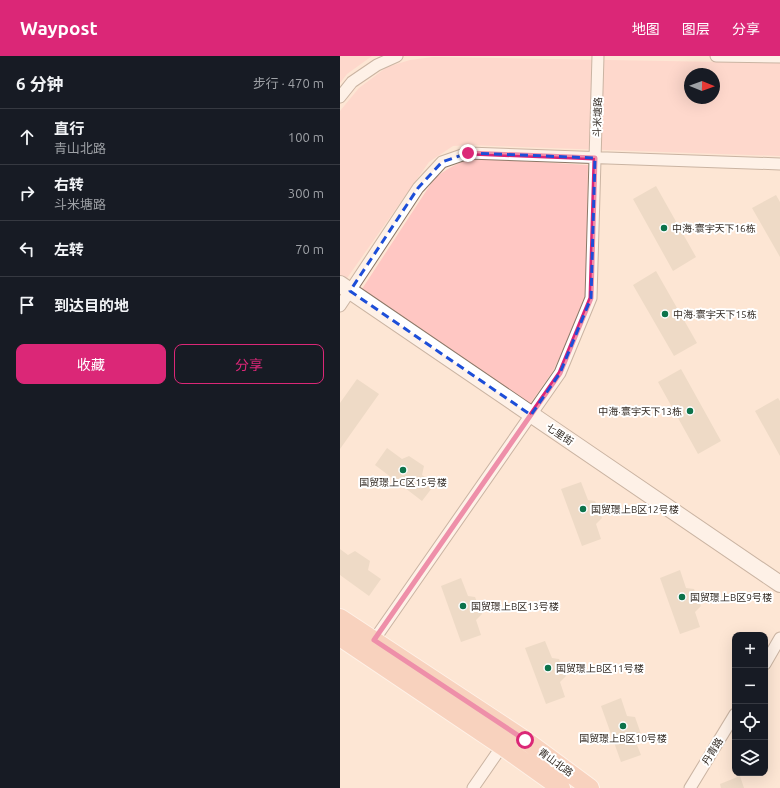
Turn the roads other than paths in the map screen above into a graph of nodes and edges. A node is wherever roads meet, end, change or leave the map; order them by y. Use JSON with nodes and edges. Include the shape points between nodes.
{"nodes":[{"id":1,"x":397,"y":56,"type":"edge"},
{"id":2,"x":598,"y":56,"type":"edge"},
{"id":3,"x":716,"y":56,"type":"edge"},
{"id":4,"x":780,"y":57,"type":"edge"},
{"id":5,"x":340,"y":96,"type":"edge"},
{"id":6,"x":595,"y":158,"type":"junction"},
{"id":7,"x":780,"y":164,"type":"edge"},
{"id":8,"x":345,"y":287,"type":"edge"},
{"id":9,"x":340,"y":306,"type":"edge"},
{"id":10,"x":531,"y":414,"type":"junction"},
{"id":11,"x":780,"y":584,"type":"edge"},
{"id":12,"x":340,"y":618,"type":"edge"},
{"id":13,"x":340,"y":637,"type":"edge"},
{"id":14,"x":780,"y":638,"type":"edge"},
{"id":15,"x":374,"y":640,"type":"junction"},
{"id":16,"x":768,"y":659,"type":"edge"},
{"id":17,"x":732,"y":719,"type":"edge"},
{"id":18,"x":502,"y":746,"type":"junction"},
{"id":19,"x":473,"y":788,"type":"edge"},
{"id":20,"x":561,"y":788,"type":"edge"},
{"id":21,"x":590,"y":788,"type":"edge"},
{"id":22,"x":690,"y":788,"type":"edge"}],
"edges":[{"from":1,"to":5,"type":"street","via":[[377,65],[352,82]]},
{"from":2,"to":6,"type":"street","name":"斗米塘路"},
{"from":3,"to":4,"type":"street"},
{"from":6,"to":7,"type":"street"},
{"from":6,"to":8,"type":"street","via":[[468,153],[442,162],[418,188]]},
{"from":6,"to":10,"type":"street","name":"斗米塘路","via":[[591,298],[560,373]]},
{"from":8,"to":9,"type":"street"},
{"from":8,"to":10,"type":"street","name":"七里街"},
{"from":10,"to":11,"type":"street","name":"七里街"},
{"from":10,"to":15,"type":"street","name":"斗米塘路"},
{"from":12,"to":15,"type":"main road","name":"青山北路"},
{"from":13,"to":18,"type":"main road","name":"青山北路"},
{"from":14,"to":16,"type":"street"},
{"from":15,"to":21,"type":"main road","name":"青山北路","via":[[525,740]]},
{"from":17,"to":22,"type":"street","name":"丹青路"},
{"from":18,"to":19,"type":"street"},
{"from":18,"to":20,"type":"main road","name":"青山北路"}]}
